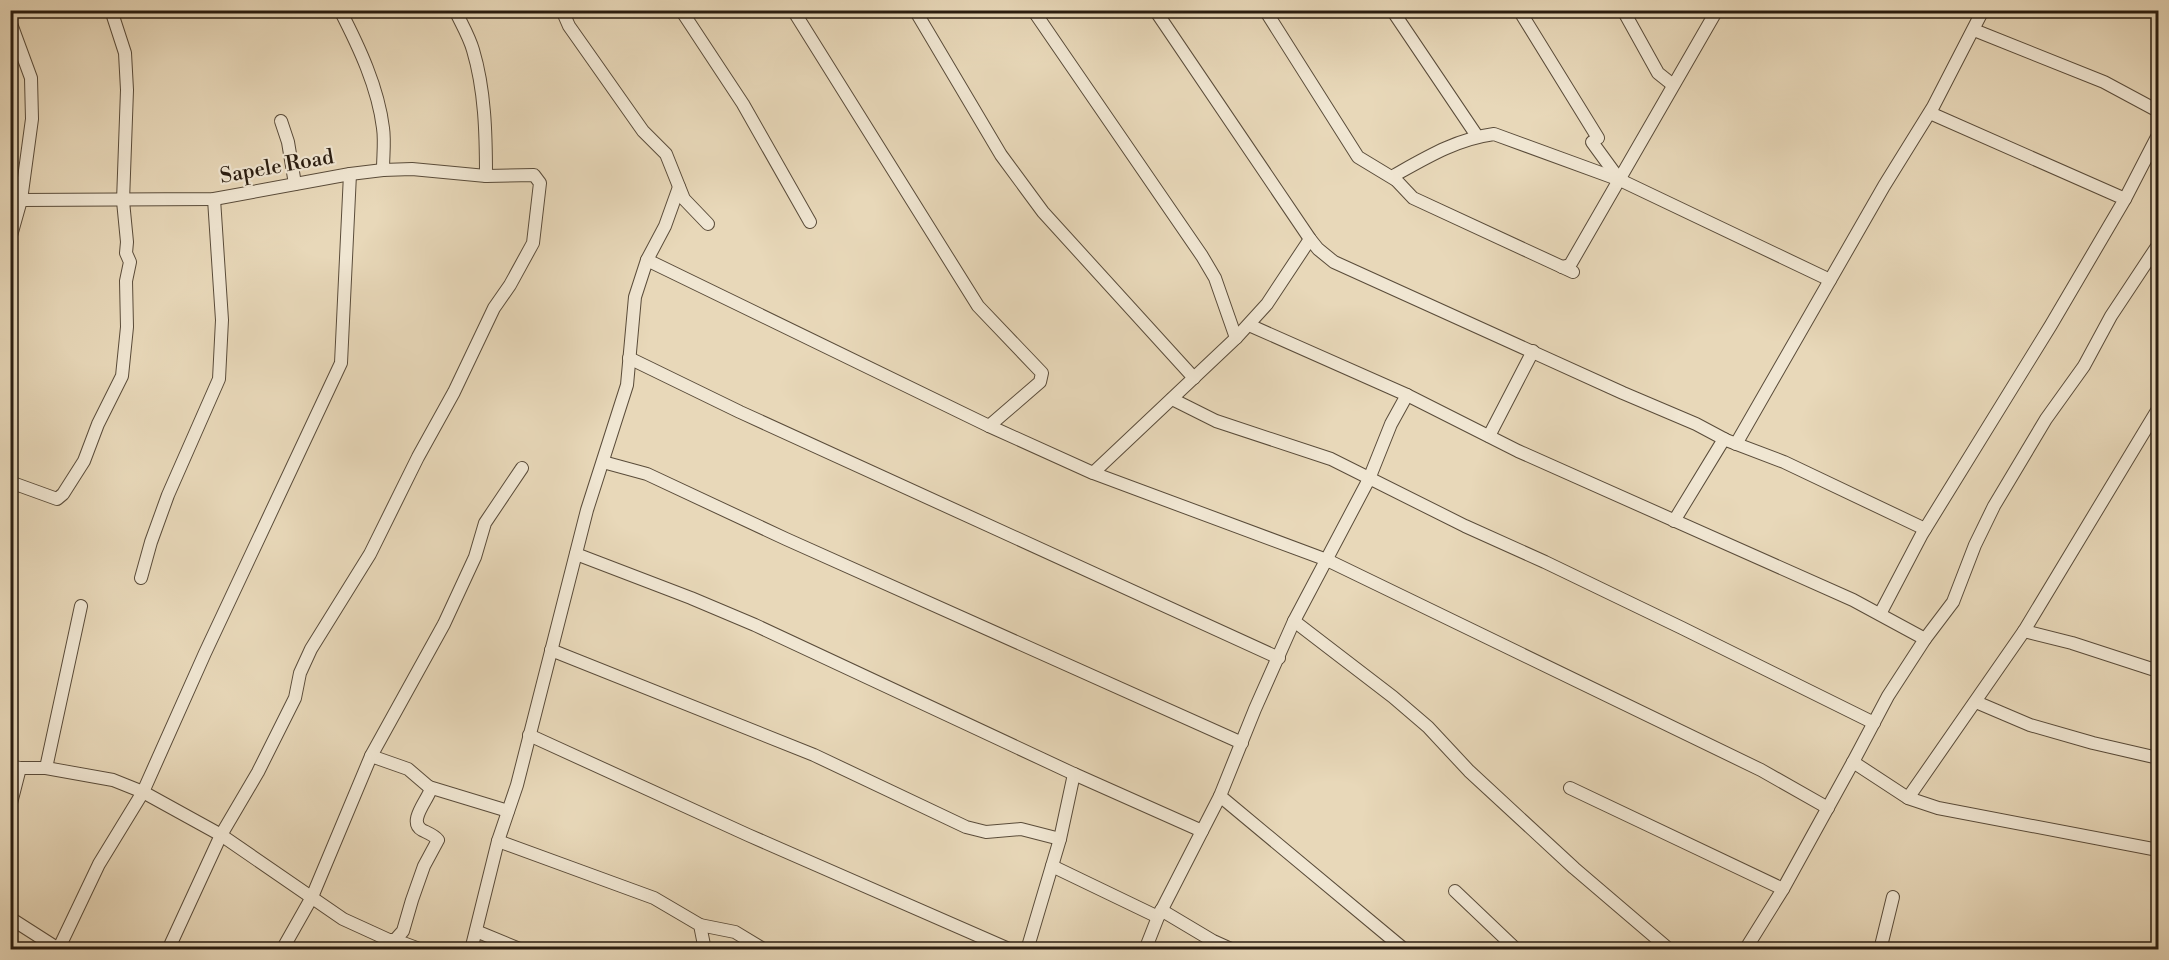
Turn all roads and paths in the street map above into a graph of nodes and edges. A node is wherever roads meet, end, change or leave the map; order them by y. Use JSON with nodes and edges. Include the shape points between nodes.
{"nodes":[{"id":1,"x":111,"y":10,"type":"edge"},
{"id":2,"x":340,"y":10,"type":"edge"},
{"id":3,"x":455,"y":10,"type":"edge"},
{"id":4,"x":562,"y":10,"type":"edge"},
{"id":5,"x":681,"y":10,"type":"edge"},
{"id":6,"x":793,"y":10,"type":"edge"},
{"id":7,"x":915,"y":10,"type":"edge"},
{"id":8,"x":1033,"y":10,"type":"edge"},
{"id":9,"x":1155,"y":10,"type":"edge"},
{"id":10,"x":1265,"y":10,"type":"edge"},
{"id":11,"x":1392,"y":10,"type":"edge"},
{"id":12,"x":1519,"y":10,"type":"edge"},
{"id":13,"x":1623,"y":10,"type":"edge"},
{"id":14,"x":1717,"y":10,"type":"edge"},
{"id":15,"x":1983,"y":10,"type":"edge"},
{"id":16,"x":10,"y":21,"type":"edge"},
{"id":17,"x":1974,"y":30,"type":"junction"},
{"id":18,"x":1673,"y":85,"type":"junction"},
{"id":19,"x":2158,"y":111,"type":"edge"},
{"id":20,"x":1930,"y":113,"type":"junction"},
{"id":21,"x":281,"y":121,"type":"dead end"},
{"id":22,"x":2158,"y":135,"type":"edge"},
{"id":23,"x":1478,"y":136,"type":"junction"},
{"id":24,"x":383,"y":170,"type":"junction"},
{"id":25,"x":350,"y":174,"type":"junction"},
{"id":26,"x":486,"y":177,"type":"junction"},
{"id":27,"x":1396,"y":180,"type":"junction"},
{"id":28,"x":1620,"y":180,"type":"junction"},
{"id":29,"x":295,"y":184,"type":"junction"},
{"id":30,"x":679,"y":187,"type":"junction"},
{"id":31,"x":214,"y":199,"type":"junction"},
{"id":32,"x":21,"y":200,"type":"junction"},
{"id":33,"x":2125,"y":200,"type":"junction"},
{"id":34,"x":123,"y":201,"type":"junction"},
{"id":35,"x":810,"y":222,"type":"dead end"},
{"id":36,"x":708,"y":224,"type":"dead end"},
{"id":37,"x":1310,"y":238,"type":"junction"},
{"id":38,"x":10,"y":239,"type":"edge"},
{"id":39,"x":2158,"y":245,"type":"edge"},
{"id":40,"x":647,"y":260,"type":"junction"},
{"id":41,"x":1830,"y":280,"type":"junction"},
{"id":42,"x":1249,"y":325,"type":"junction"},
{"id":43,"x":1236,"y":338,"type":"junction"},
{"id":44,"x":1533,"y":351,"type":"junction"},
{"id":45,"x":629,"y":358,"type":"junction"},
{"id":46,"x":1194,"y":378,"type":"junction"},
{"id":47,"x":1407,"y":395,"type":"junction"},
{"id":48,"x":1172,"y":399,"type":"junction"},
{"id":49,"x":2158,"y":409,"type":"edge"},
{"id":50,"x":988,"y":426,"type":"junction"},
{"id":51,"x":1489,"y":436,"type":"junction"},
{"id":52,"x":1731,"y":442,"type":"junction"},
{"id":53,"x":603,"y":462,"type":"junction"},
{"id":54,"x":522,"y":468,"type":"dead end"},
{"id":55,"x":1093,"y":473,"type":"junction"},
{"id":56,"x":1369,"y":479,"type":"junction"},
{"id":57,"x":10,"y":482,"type":"edge"},
{"id":58,"x":1674,"y":521,"type":"junction"},
{"id":59,"x":1925,"y":529,"type":"junction"},
{"id":60,"x":576,"y":554,"type":"junction"},
{"id":61,"x":1327,"y":560,"type":"junction"},
{"id":62,"x":141,"y":578,"type":"dead end"},
{"id":63,"x":81,"y":606,"type":"dead end"},
{"id":64,"x":1880,"y":614,"type":"junction"},
{"id":65,"x":1294,"y":621,"type":"junction"},
{"id":66,"x":2025,"y":631,"type":"junction"},
{"id":67,"x":1925,"y":639,"type":"junction"},
{"id":68,"x":551,"y":650,"type":"junction"},
{"id":69,"x":1279,"y":658,"type":"junction"},
{"id":70,"x":2158,"y":671,"type":"edge"},
{"id":71,"x":1976,"y":702,"type":"junction"},
{"id":72,"x":1874,"y":723,"type":"junction"},
{"id":73,"x":529,"y":735,"type":"junction"},
{"id":74,"x":1242,"y":743,"type":"junction"},
{"id":75,"x":371,"y":756,"type":"junction"},
{"id":76,"x":2158,"y":758,"type":"edge"},
{"id":77,"x":1853,"y":762,"type":"junction"},
{"id":78,"x":15,"y":767,"type":"edge"},
{"id":79,"x":46,"y":768,"type":"junction"},
{"id":80,"x":1074,"y":774,"type":"junction"},
{"id":81,"x":429,"y":787,"type":"junction"},
{"id":82,"x":1570,"y":788,"type":"dead end"},
{"id":83,"x":143,"y":792,"type":"junction"},
{"id":84,"x":1220,"y":796,"type":"junction"},
{"id":85,"x":1908,"y":798,"type":"junction"},
{"id":86,"x":10,"y":807,"type":"edge"},
{"id":87,"x":1828,"y":808,"type":"junction"},
{"id":88,"x":508,"y":811,"type":"junction"},
{"id":89,"x":1202,"y":831,"type":"junction"},
{"id":90,"x":221,"y":835,"type":"junction"},
{"id":91,"x":1060,"y":839,"type":"junction"},
{"id":92,"x":498,"y":841,"type":"junction"},
{"id":93,"x":2158,"y":850,"type":"edge"},
{"id":94,"x":1052,"y":866,"type":"junction"},
{"id":95,"x":1783,"y":889,"type":"junction"},
{"id":96,"x":1455,"y":891,"type":"dead end"},
{"id":97,"x":312,"y":897,"type":"junction"},
{"id":98,"x":1893,"y":897,"type":"dead end"},
{"id":99,"x":1160,"y":914,"type":"junction"},
{"id":100,"x":10,"y":918,"type":"edge"},
{"id":101,"x":700,"y":925,"type":"junction"},
{"id":102,"x":476,"y":931,"type":"junction"},
{"id":103,"x":395,"y":939,"type":"junction"},
{"id":104,"x":1401,"y":948,"type":"edge"},
{"id":105,"x":59,"y":949,"type":"edge"},
{"id":106,"x":168,"y":950,"type":"edge"},
{"id":107,"x":282,"y":950,"type":"edge"},
{"id":108,"x":422,"y":950,"type":"edge"},
{"id":109,"x":471,"y":950,"type":"edge"},
{"id":110,"x":522,"y":950,"type":"edge"},
{"id":111,"x":705,"y":950,"type":"edge"},
{"id":112,"x":765,"y":950,"type":"edge"},
{"id":113,"x":1011,"y":950,"type":"edge"},
{"id":114,"x":1027,"y":950,"type":"edge"},
{"id":115,"x":1145,"y":950,"type":"edge"},
{"id":116,"x":1233,"y":950,"type":"edge"},
{"id":117,"x":1517,"y":950,"type":"edge"},
{"id":118,"x":1670,"y":950,"type":"edge"},
{"id":119,"x":1745,"y":950,"type":"edge"},
{"id":120,"x":1880,"y":950,"type":"edge"}],
"edges":[{"from":1,"to":34,"type":"street","via":[[125,53]]},
{"from":2,"to":24,"type":"street","via":[[361,53],[377,100],[384,129]]},
{"from":3,"to":26,"type":"street","via":[[472,48],[482,92]]},
{"from":4,"to":30,"type":"street","via":[[569,26],[643,131],[666,153]]},
{"from":5,"to":35,"type":"street","via":[[744,104]]},
{"from":6,"to":50,"type":"street","via":[[978,306],[1042,373],[1040,382]]},
{"from":7,"to":46,"type":"street","via":[[1001,155],[1043,212]]},
{"from":8,"to":43,"type":"street","via":[[1202,256],[1215,278]]},
{"from":9,"to":37,"type":"street"},
{"from":10,"to":27,"type":"street","via":[[1358,157]]},
{"from":11,"to":23,"type":"street"},
{"from":12,"to":28,"type":"street"},
{"from":13,"to":18,"type":"street","via":[[1658,73]]},
{"from":14,"to":18,"type":"street"},
{"from":15,"to":17,"type":"street"},
{"from":16,"to":32,"type":"street","via":[[31,78],[32,119]]},
{"from":17,"to":19,"type":"street","via":[[2104,82]]},
{"from":17,"to":20,"type":"street"},
{"from":18,"to":28,"type":"street"},
{"from":20,"to":33,"type":"street"},
{"from":20,"to":41,"type":"street"},
{"from":21,"to":29,"type":"street"},
{"from":22,"to":33,"type":"street"},
{"from":23,"to":27,"type":"street","via":[[1441,149],[1395,175]]},
{"from":23,"to":28,"type":"street","via":[[1494,134]]},
{"from":24,"to":25,"type":"street","name":"Sapele Road"},
{"from":24,"to":26,"type":"street","name":"Sapele Road"},
{"from":25,"to":29,"type":"street","name":"Sapele Road"},
{"from":25,"to":83,"type":"street","via":[[341,363]]},
{"from":26,"to":90,"type":"street","name":"Sapele Road","via":[[538,178],[533,243],[494,308],[370,554],[311,648],[295,698]]},
{"from":27,"to":28,"type":"street","via":[[1413,198],[1568,270]]},
{"from":28,"to":41,"type":"street"},
{"from":29,"to":31,"type":"street","name":"Sapele Road"},
{"from":30,"to":36,"type":"street","via":[[684,199]]},
{"from":30,"to":40,"type":"street"},
{"from":31,"to":34,"type":"street","name":"Sapele Road"},
{"from":31,"to":62,"type":"street","via":[[222,320],[219,380],[168,495]]},
{"from":32,"to":34,"type":"street","name":"Sapele Road"},
{"from":32,"to":38,"type":"street"},
{"from":33,"to":59,"type":"street"},
{"from":34,"to":57,"type":"street","via":[[130,262],[122,376],[84,461],[63,494],[57,499]]},
{"from":37,"to":42,"type":"street"},
{"from":37,"to":44,"type":"street","via":[[1334,262]]},
{"from":39,"to":67,"type":"street","via":[[1994,506],[1953,602]]},
{"from":40,"to":45,"type":"street","via":[[635,297]]},
{"from":40,"to":50,"type":"street"},
{"from":41,"to":52,"type":"street"},
{"from":42,"to":43,"type":"street"},
{"from":42,"to":47,"type":"street"},
{"from":43,"to":46,"type":"street"},
{"from":44,"to":51,"type":"street"},
{"from":44,"to":52,"type":"street"},
{"from":45,"to":53,"type":"street","via":[[627,385]]},
{"from":45,"to":69,"type":"street"},
{"from":46,"to":48,"type":"street"},
{"from":47,"to":51,"type":"street"},
{"from":47,"to":56,"type":"street"},
{"from":48,"to":55,"type":"street"},
{"from":48,"to":56,"type":"street","via":[[1216,421],[1331,459]]},
{"from":49,"to":66,"type":"street"},
{"from":50,"to":55,"type":"street"},
{"from":51,"to":58,"type":"street"},
{"from":52,"to":58,"type":"street","via":[[1724,439]]},
{"from":52,"to":59,"type":"street","via":[[1784,462]]},
{"from":53,"to":60,"type":"street"},
{"from":53,"to":74,"type":"street","via":[[647,474]]},
{"from":54,"to":75,"type":"street","via":[[485,524],[475,557],[444,624]]},
{"from":55,"to":61,"type":"street"},
{"from":56,"to":61,"type":"street"},
{"from":56,"to":72,"type":"street"},
{"from":58,"to":64,"type":"street"},
{"from":59,"to":64,"type":"street"},
{"from":60,"to":68,"type":"street"},
{"from":60,"to":80,"type":"street","via":[[755,625]]},
{"from":61,"to":65,"type":"street"},
{"from":61,"to":87,"type":"street","via":[[1761,770]]},
{"from":63,"to":79,"type":"street"},
{"from":64,"to":67,"type":"street"},
{"from":65,"to":69,"type":"street"},
{"from":65,"to":118,"type":"street","via":[[1411,712],[1574,868]]},
{"from":66,"to":70,"type":"street"},
{"from":66,"to":71,"type":"street"},
{"from":67,"to":72,"type":"street"},
{"from":68,"to":73,"type":"street"},
{"from":68,"to":91,"type":"street","via":[[814,756],[966,827],[986,832],[1021,829]]},
{"from":69,"to":74,"type":"street"},
{"from":71,"to":76,"type":"street","via":[[2030,724]]},
{"from":71,"to":85,"type":"street"},
{"from":72,"to":77,"type":"street"},
{"from":73,"to":88,"type":"street"},
{"from":73,"to":113,"type":"street"},
{"from":74,"to":84,"type":"street"},
{"from":75,"to":81,"type":"street","via":[[408,769]]},
{"from":75,"to":97,"type":"street"},
{"from":77,"to":85,"type":"street"},
{"from":77,"to":87,"type":"street"},
{"from":78,"to":79,"type":"street"},
{"from":78,"to":86,"type":"street"},
{"from":79,"to":83,"type":"street","via":[[113,780]]},
{"from":80,"to":89,"type":"street"},
{"from":80,"to":91,"type":"street"},
{"from":81,"to":88,"type":"street"},
{"from":81,"to":103,"type":"street","via":[[416,824],[436,837],[438,844],[424,866],[403,931]]},
{"from":82,"to":95,"type":"street"},
{"from":83,"to":90,"type":"street"},
{"from":83,"to":105,"type":"street","via":[[99,864]]},
{"from":84,"to":89,"type":"street"},
{"from":84,"to":104,"type":"street"},
{"from":85,"to":93,"type":"street","via":[[1938,808]]},
{"from":87,"to":95,"type":"street"},
{"from":88,"to":92,"type":"street"},
{"from":89,"to":99,"type":"street"},
{"from":90,"to":97,"type":"street"},
{"from":90,"to":106,"type":"street"},
{"from":91,"to":94,"type":"street"},
{"from":92,"to":101,"type":"street","via":[[654,898]]},
{"from":92,"to":102,"type":"street"},
{"from":94,"to":99,"type":"street"},
{"from":94,"to":114,"type":"street"},
{"from":95,"to":119,"type":"street"},
{"from":96,"to":117,"type":"street"},
{"from":97,"to":103,"type":"street","via":[[344,919],[389,940]]},
{"from":97,"to":107,"type":"street"},
{"from":98,"to":120,"type":"street"},
{"from":99,"to":115,"type":"street"},
{"from":99,"to":116,"type":"street"},
{"from":100,"to":105,"type":"street"},
{"from":101,"to":111,"type":"street"},
{"from":101,"to":112,"type":"street","via":[[735,932]]},
{"from":102,"to":109,"type":"street"},
{"from":102,"to":110,"type":"street"},
{"from":103,"to":108,"type":"street"}]}
